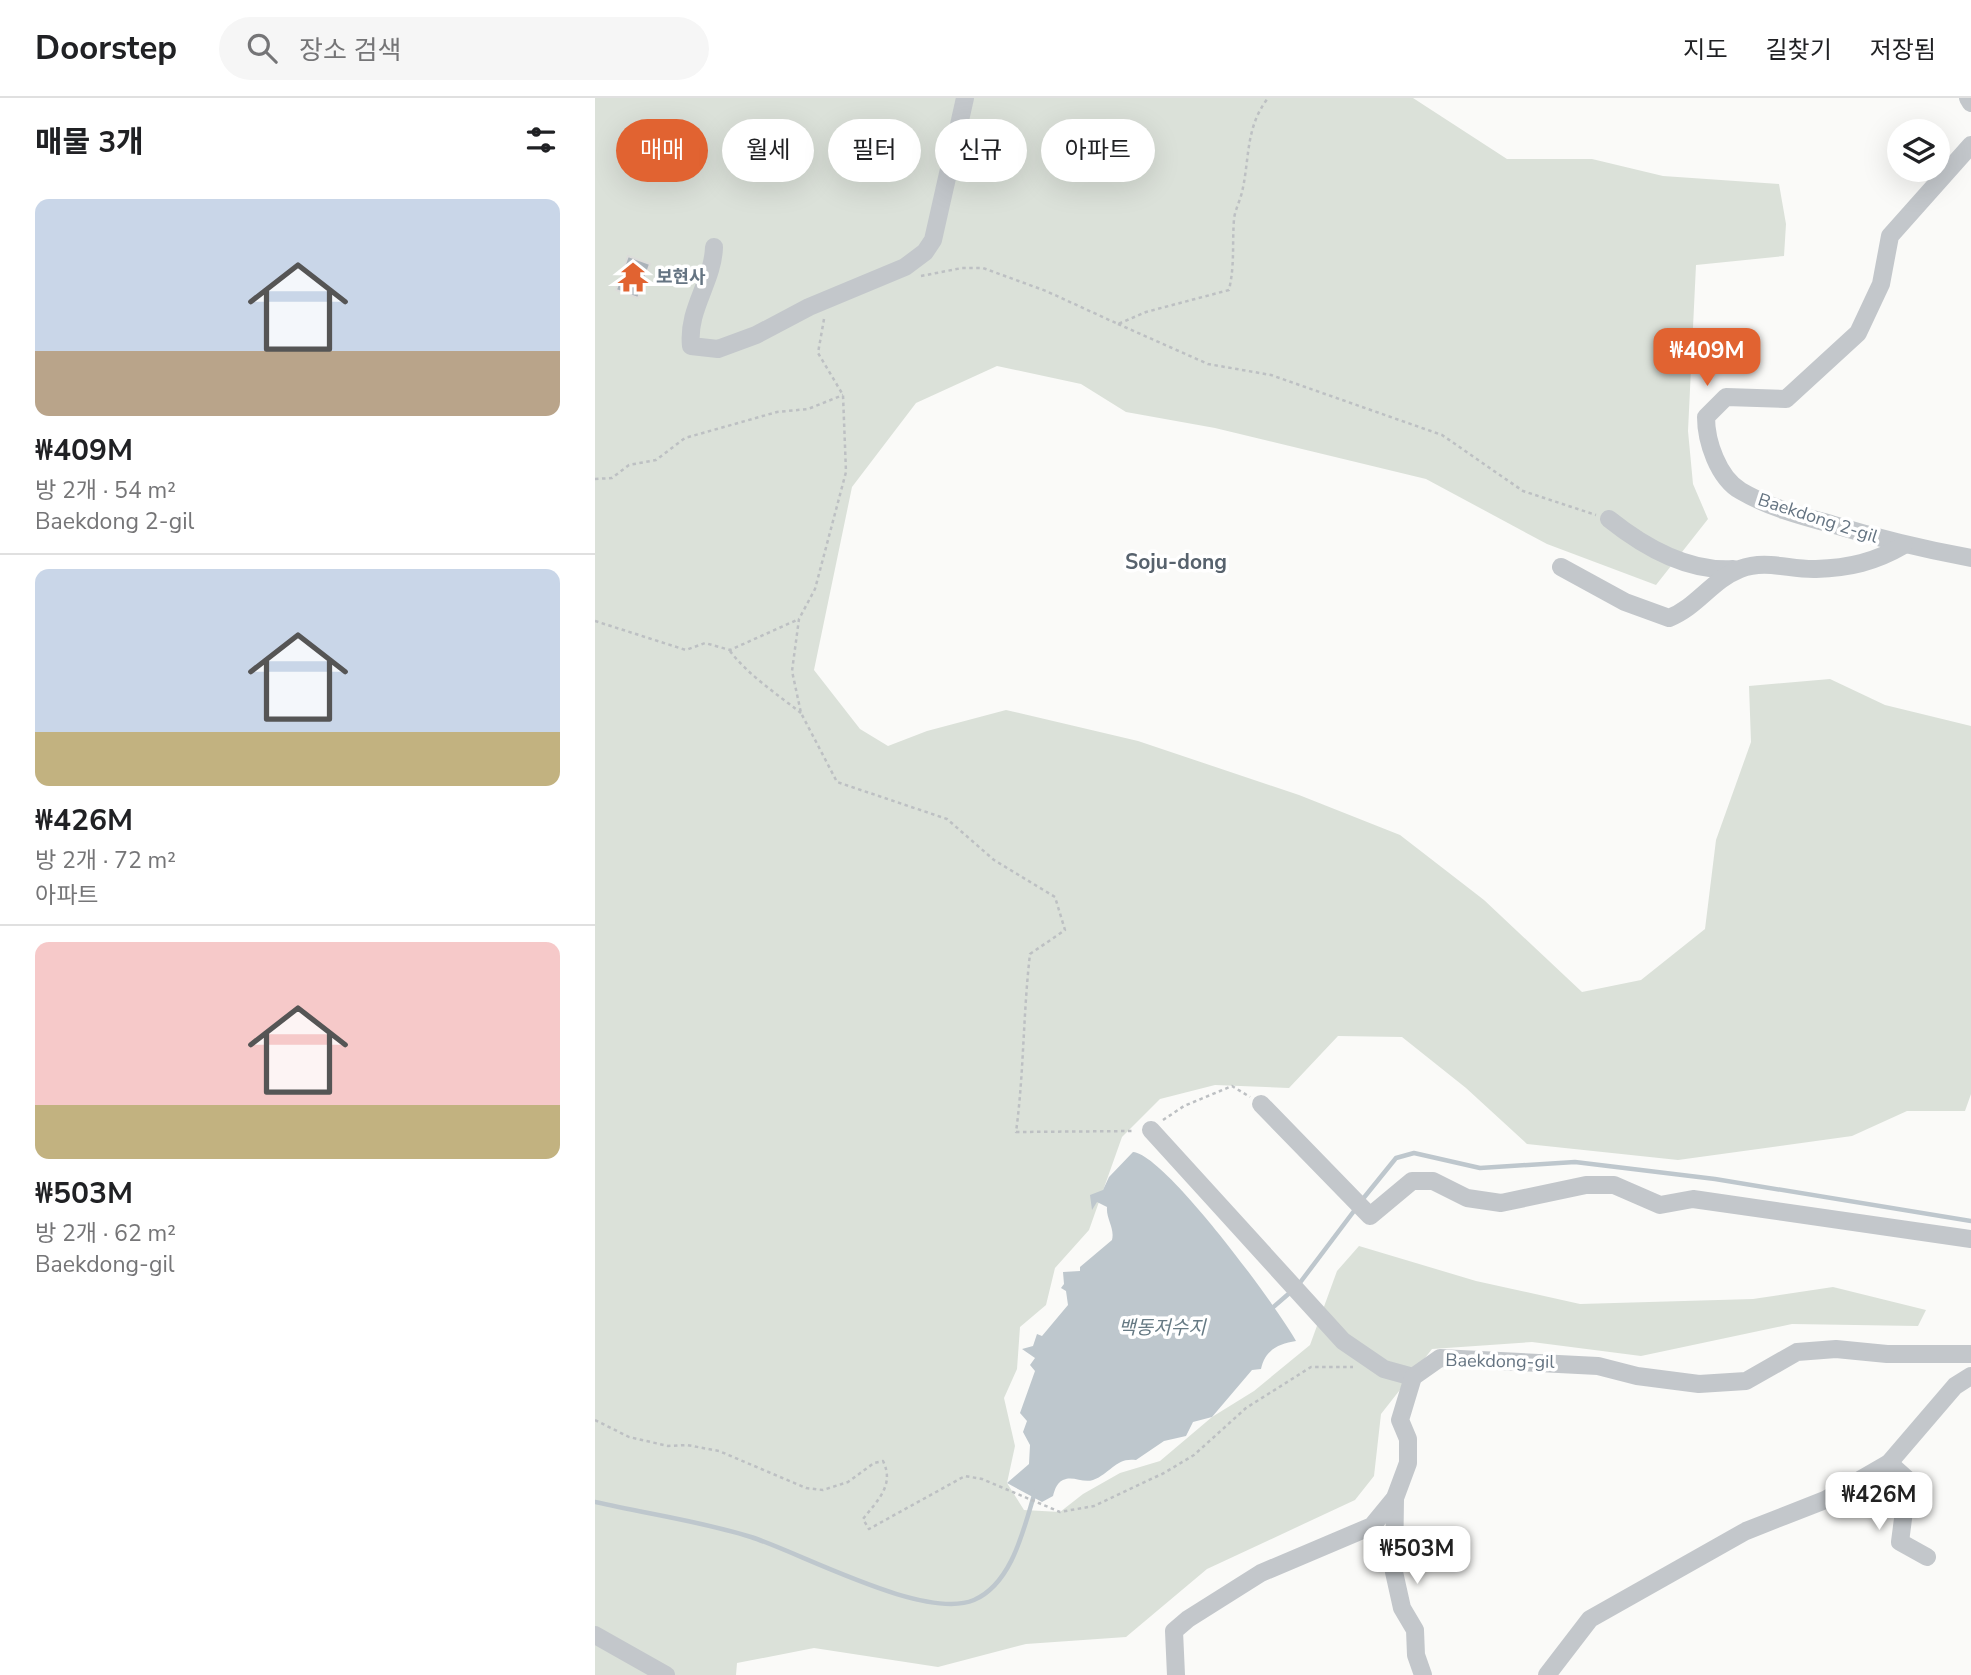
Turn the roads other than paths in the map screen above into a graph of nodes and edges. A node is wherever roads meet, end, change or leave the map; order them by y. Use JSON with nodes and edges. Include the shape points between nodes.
{"nodes":[{"id":1,"x":965,"y":98,"type":"edge"},
{"id":2,"x":1968,"y":98,"type":"edge"},
{"id":3,"x":1971,"y":103,"type":"edge"},
{"id":4,"x":1971,"y":145,"type":"edge"},
{"id":5,"x":714,"y":247,"type":"dead end"},
{"id":6,"x":1609,"y":519,"type":"road end"},
{"id":7,"x":1904,"y":545,"type":"junction"},
{"id":8,"x":1971,"y":558,"type":"edge"},
{"id":9,"x":1561,"y":567,"type":"dead end"},
{"id":10,"x":1740,"y":569,"type":"junction"},
{"id":11,"x":1261,"y":1104,"type":"road end"},
{"id":12,"x":1151,"y":1130,"type":"road end"},
{"id":13,"x":1971,"y":1238,"type":"edge"},
{"id":14,"x":1971,"y":1354,"type":"edge"},
{"id":15,"x":1971,"y":1376,"type":"edge"},
{"id":16,"x":1413,"y":1377,"type":"junction"},
{"id":17,"x":1889,"y":1463,"type":"junction"},
{"id":18,"x":1395,"y":1498,"type":"junction"},
{"id":19,"x":1927,"y":1557,"type":"dead end"},
{"id":20,"x":595,"y":1635,"type":"edge"},
{"id":21,"x":666,"y":1675,"type":"edge"},
{"id":22,"x":1175,"y":1675,"type":"edge"},
{"id":23,"x":1423,"y":1675,"type":"edge"},
{"id":24,"x":1547,"y":1675,"type":"edge"}],
"edges":[{"from":1,"to":5,"type":"street","via":[[933,240],[925,252],[894,272],[828,298],[738,343],[718,349],[691,346],[689,328],[714,263]]},
{"from":2,"to":3,"type":"street"},
{"from":4,"to":7,"type":"street","name":"Baekdong 2-gil","via":[[1890,236],[1881,284],[1858,333],[1786,399],[1726,397],[1706,417],[1706,435],[1738,490],[1791,513]]},
{"from":6,"to":10,"type":"street","via":[[1691,566],[1711,571]]},
{"from":7,"to":8,"type":"street","name":"Baekdong 2-gil"},
{"from":7,"to":10,"type":"street","via":[[1876,561],[1815,569],[1758,564]]},
{"from":9,"to":10,"type":"street","via":[[1625,602],[1669,618],[1686,611],[1715,583]]},
{"from":11,"to":13,"type":"street","via":[[1370,1216],[1412,1181],[1433,1181],[1467,1198],[1501,1203],[1586,1185],[1614,1185],[1660,1205],[1693,1199]]},
{"from":12,"to":16,"type":"street","via":[[1343,1341],[1384,1369]]},
{"from":14,"to":16,"type":"street","name":"Baekdong-gil","via":[[1797,1352],[1746,1381],[1699,1384],[1598,1366],[1440,1357]]},
{"from":15,"to":17,"type":"street","via":[[1955,1386]]},
{"from":16,"to":18,"type":"street","via":[[1400,1420],[1408,1439],[1408,1463]]},
{"from":17,"to":19,"type":"street","via":[[1908,1480],[1900,1542]]},
{"from":17,"to":24,"type":"street","via":[[1825,1500],[1746,1531],[1590,1619]]},
{"from":18,"to":22,"type":"street","via":[[1372,1526],[1261,1573],[1188,1619],[1174,1632]]},
{"from":18,"to":23,"type":"street","via":[[1394,1572],[1402,1608],[1415,1630]]},
{"from":20,"to":21,"type":"street"}]}
